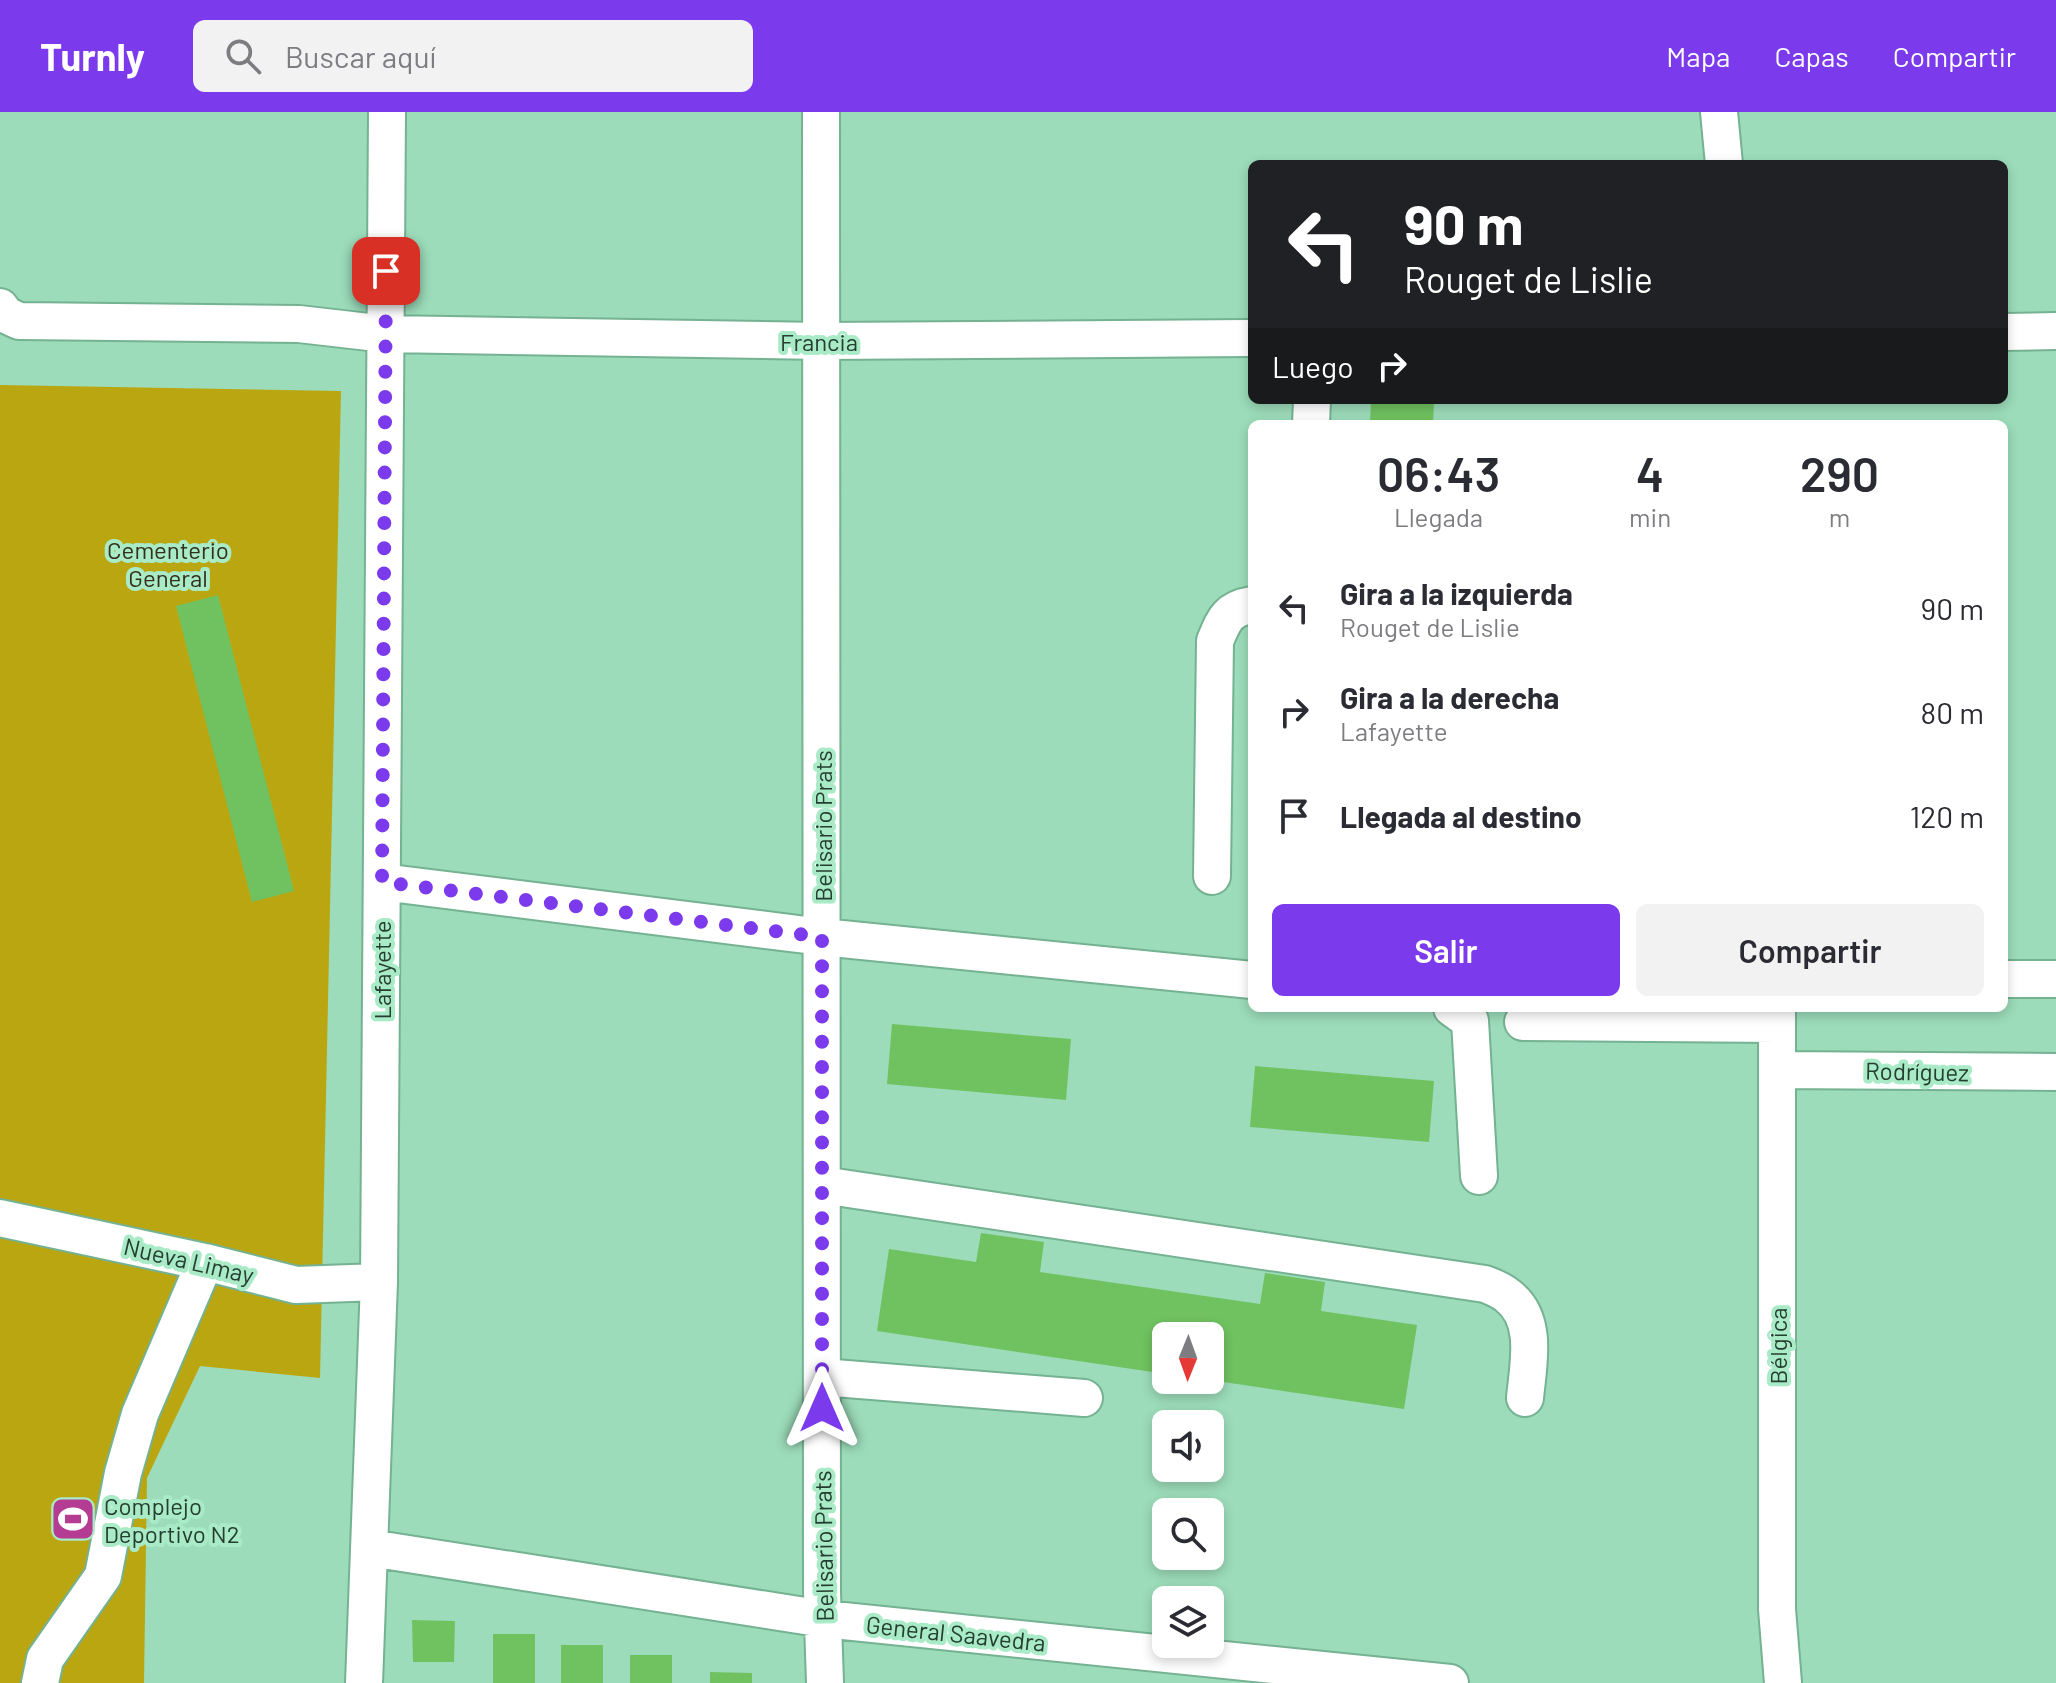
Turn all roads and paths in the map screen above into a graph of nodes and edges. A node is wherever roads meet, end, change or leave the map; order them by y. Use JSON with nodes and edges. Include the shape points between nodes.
{"nodes":[{"id":1,"x":387,"y":112,"type":"edge"},
{"id":2,"x":821,"y":112,"type":"edge"},
{"id":3,"x":1719,"y":112,"type":"edge"},
{"id":4,"x":1724,"y":160,"type":"edge"},
{"id":5,"x":0,"y":307,"type":"edge"},
{"id":6,"x":2056,"y":331,"type":"edge"},
{"id":7,"x":2008,"y":332,"type":"edge"},
{"id":8,"x":386,"y":334,"type":"junction"},
{"id":9,"x":1248,"y":338,"type":"edge"},
{"id":10,"x":821,"y":341,"type":"junction"},
{"id":11,"x":1248,"y":606,"type":"edge"},
{"id":12,"x":1212,"y":876,"type":"dead end"},
{"id":13,"x":382,"y":882,"type":"junction"},
{"id":14,"x":822,"y":937,"type":"junction"},
{"id":15,"x":2008,"y":979,"type":"edge"},
{"id":16,"x":2056,"y":979,"type":"edge"},
{"id":17,"x":1248,"y":980,"type":"edge"},
{"id":18,"x":1458,"y":1012,"type":"edge"},
{"id":19,"x":1777,"y":1016,"type":"edge"},
{"id":20,"x":1523,"y":1022,"type":"dead end"},
{"id":21,"x":1778,"y":1070,"type":"junction"},
{"id":22,"x":2056,"y":1072,"type":"edge"},
{"id":23,"x":1479,"y":1176,"type":"dead end"},
{"id":24,"x":822,"y":1185,"type":"junction"},
{"id":25,"x":0,"y":1218,"type":"edge"},
{"id":26,"x":205,"y":1262,"type":"junction"},
{"id":27,"x":379,"y":1282,"type":"junction"},
{"id":28,"x":822,"y":1377,"type":"junction"},
{"id":29,"x":1084,"y":1398,"type":"dead end"},
{"id":30,"x":1525,"y":1398,"type":"dead end"},
{"id":31,"x":370,"y":1548,"type":"junction"},
{"id":32,"x":824,"y":1619,"type":"junction"},
{"id":33,"x":1142,"y":1668,"type":"edge"},
{"id":34,"x":40,"y":1683,"type":"edge"},
{"id":35,"x":364,"y":1683,"type":"edge"},
{"id":36,"x":825,"y":1683,"type":"edge"},
{"id":37,"x":1450,"y":1683,"type":"edge"},
{"id":38,"x":1783,"y":1683,"type":"edge"}],
"edges":[{"from":1,"to":8,"type":"street","name":"Lafayette"},
{"from":2,"to":10,"type":"street","name":"Belisario Prats"},
{"from":3,"to":4,"type":"street"},
{"from":5,"to":8,"type":"street","name":"Francia","via":[[19,321],[299,324]]},
{"from":6,"to":7,"type":"street"},
{"from":8,"to":10,"type":"street","name":"Francia"},
{"from":8,"to":13,"type":"street","name":"Lafayette"},
{"from":9,"to":10,"type":"street","name":"Francia"},
{"from":10,"to":14,"type":"street","name":"Belisario Prats"},
{"from":11,"to":12,"type":"street","via":[[1223,621],[1215,641]]},
{"from":13,"to":14,"type":"street"},
{"from":13,"to":27,"type":"street","name":"Lafayette"},
{"from":14,"to":17,"type":"street"},
{"from":14,"to":24,"type":"street","name":"Belisario Prats"},
{"from":15,"to":16,"type":"street"},
{"from":18,"to":23,"type":"street","via":[[1470,1021]]},
{"from":19,"to":20,"type":"street"},
{"from":19,"to":21,"type":"street","name":"Bélgica"},
{"from":21,"to":22,"type":"street","name":"Rodríguez"},
{"from":21,"to":38,"type":"street","name":"Bélgica","via":[[1777,1609]]},
{"from":24,"to":28,"type":"street","name":"Belisario Prats"},
{"from":24,"to":30,"type":"street","via":[[1485,1284],[1509,1296],[1526,1317]]},
{"from":25,"to":26,"type":"street","name":"Nueva Limay"},
{"from":26,"to":27,"type":"street","name":"Nueva Limay","via":[[296,1285]]},
{"from":26,"to":34,"type":"street","via":[[140,1414],[103,1576],[45,1659]]},
{"from":27,"to":31,"type":"street","name":"Lafayette"},
{"from":28,"to":29,"type":"street"},
{"from":28,"to":32,"type":"street","name":"Belisario Prats"},
{"from":31,"to":32,"type":"street","name":"General Saavedra"},
{"from":31,"to":35,"type":"street","name":"Lafayette"},
{"from":32,"to":33,"type":"street","name":"General Saavedra"},
{"from":32,"to":36,"type":"street","name":"Belisario Prats"},
{"from":33,"to":37,"type":"street","name":"General Saavedra"}]}
